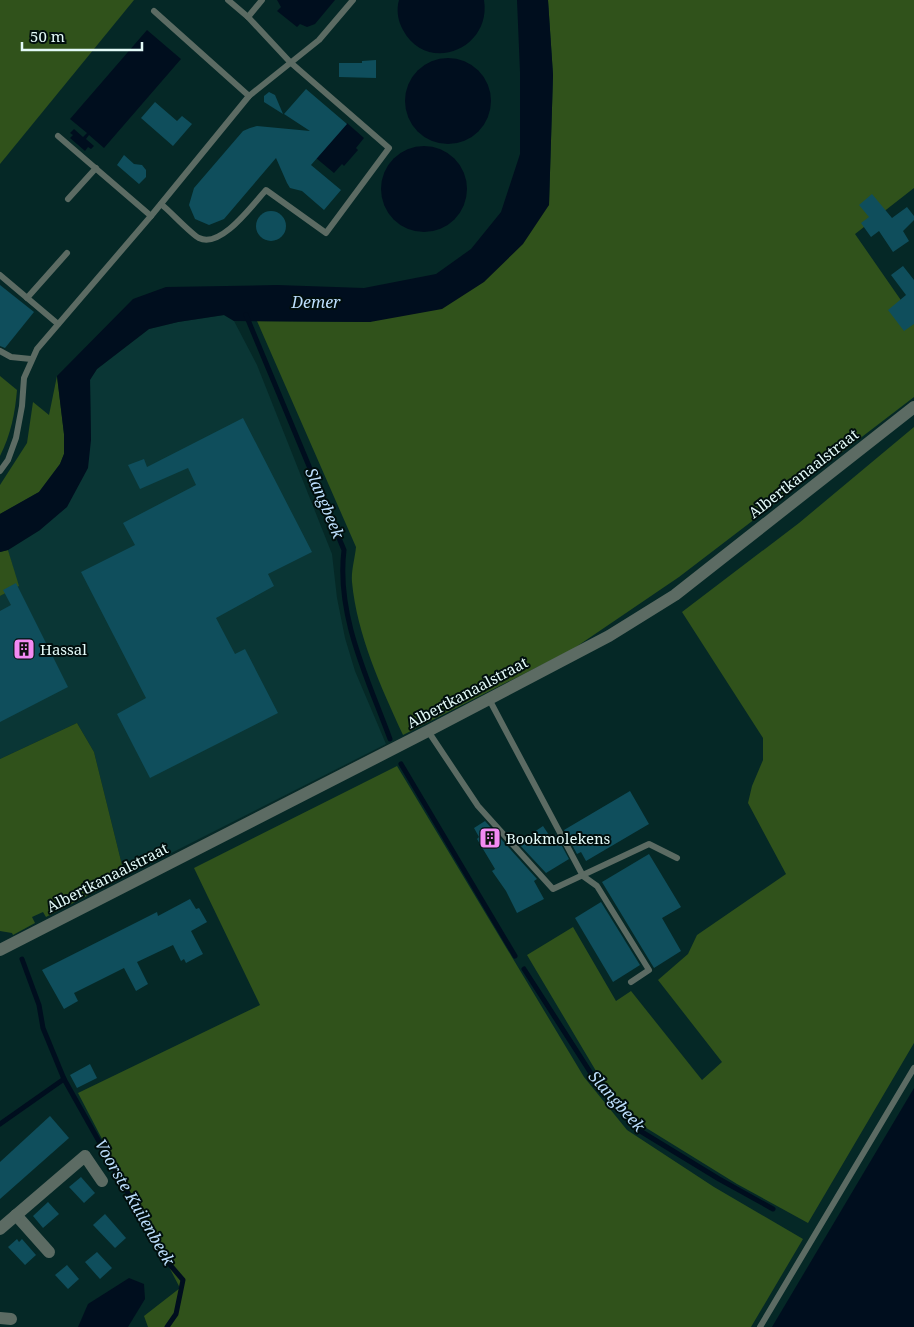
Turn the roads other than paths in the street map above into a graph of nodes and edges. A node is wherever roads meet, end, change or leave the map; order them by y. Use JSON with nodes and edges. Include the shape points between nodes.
{"nodes":[{"id":1,"x":228,"y":0,"type":"edge"},
{"id":2,"x":262,"y":0,"type":"edge"},
{"id":3,"x":353,"y":0,"type":"edge"},
{"id":4,"x":154,"y":11,"type":"dead end"},
{"id":5,"x":248,"y":17,"type":"junction"},
{"id":6,"x":290,"y":62,"type":"junction"},
{"id":7,"x":249,"y":96,"type":"junction"},
{"id":8,"x":58,"y":136,"type":"dead end"},
{"id":9,"x":96,"y":168,"type":"junction"},
{"id":10,"x":68,"y":199,"type":"dead end"},
{"id":11,"x":161,"y":204,"type":"junction"},
{"id":12,"x":151,"y":216,"type":"junction"},
{"id":13,"x":67,"y":252,"type":"dead end"},
{"id":14,"x":0,"y":275,"type":"edge"},
{"id":15,"x":27,"y":298,"type":"junction"},
{"id":16,"x":58,"y":324,"type":"junction"},
{"id":17,"x":0,"y":351,"type":"edge"},
{"id":18,"x":32,"y":359,"type":"junction"},
{"id":19,"x":914,"y":407,"type":"edge"},
{"id":20,"x":0,"y":471,"type":"edge"},
{"id":21,"x":489,"y":699,"type":"junction"},
{"id":22,"x":428,"y":731,"type":"junction"},
{"id":23,"x":678,"y":858,"type":"dead end"},
{"id":24,"x":583,"y":876,"type":"junction"},
{"id":25,"x":0,"y":950,"type":"edge"},
{"id":26,"x":631,"y":982,"type":"dead end"},
{"id":27,"x":914,"y":1068,"type":"edge"},
{"id":28,"x":102,"y":1181,"type":"dead end"},
{"id":29,"x":16,"y":1215,"type":"junction"},
{"id":30,"x":0,"y":1229,"type":"edge"},
{"id":31,"x":49,"y":1252,"type":"dead end"},
{"id":32,"x":760,"y":1327,"type":"edge"}],
"edges":[{"from":1,"to":5,"type":"lane"},
{"from":2,"to":5,"type":"lane"},
{"from":3,"to":6,"type":"lane","via":[[319,40]]},
{"from":4,"to":7,"type":"lane"},
{"from":5,"to":6,"type":"lane"},
{"from":6,"to":7,"type":"lane"},
{"from":6,"to":11,"type":"lane","via":[[389,148],[326,233],[266,190],[228,231],[213,239],[200,238]]},
{"from":7,"to":11,"type":"lane"},
{"from":8,"to":9,"type":"lane"},
{"from":9,"to":10,"type":"lane"},
{"from":9,"to":12,"type":"lane"},
{"from":11,"to":12,"type":"lane"},
{"from":12,"to":16,"type":"lane"},
{"from":13,"to":15,"type":"lane"},
{"from":14,"to":15,"type":"lane"},
{"from":15,"to":16,"type":"lane"},
{"from":16,"to":18,"type":"lane"},
{"from":17,"to":18,"type":"lane","via":[[11,357]]},
{"from":18,"to":20,"type":"lane","via":[[24,378],[16,438]]},
{"from":19,"to":21,"type":"street","name":"Albertkanaalstraat","via":[[675,595],[609,636]]},
{"from":21,"to":22,"type":"street","name":"Albertkanaalstraat"},
{"from":21,"to":24,"type":"lane"},
{"from":22,"to":24,"type":"lane","via":[[478,806],[553,889]]},
{"from":22,"to":25,"type":"street","name":"Albertkanaalstraat"},
{"from":23,"to":24,"type":"lane","via":[[649,844]]},
{"from":24,"to":26,"type":"lane","via":[[597,886],[649,970]]},
{"from":27,"to":32,"type":"lane"},
{"from":28,"to":29,"type":"street","via":[[85,1156]]},
{"from":29,"to":30,"type":"street"},
{"from":29,"to":31,"type":"street"}]}
